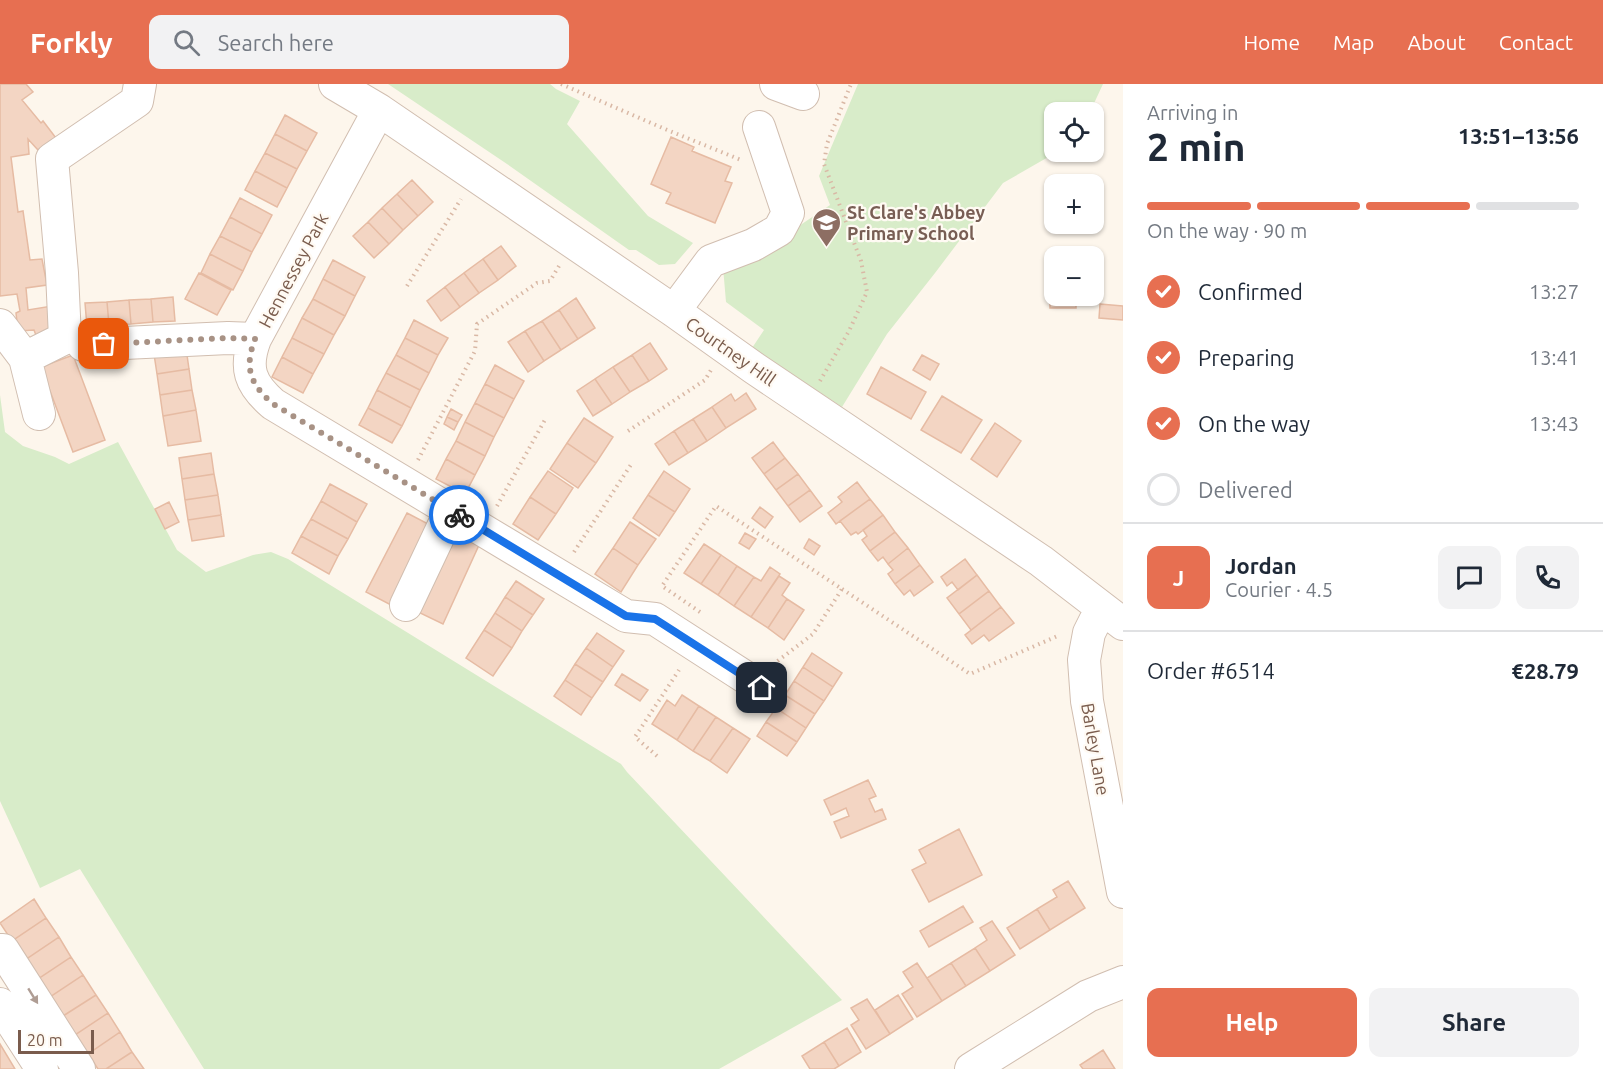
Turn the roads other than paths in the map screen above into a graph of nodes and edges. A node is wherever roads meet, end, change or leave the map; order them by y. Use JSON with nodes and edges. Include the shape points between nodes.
{"nodes":[{"id":1,"x":140,"y":84,"type":"edge"},
{"id":2,"x":335,"y":84,"type":"edge"},
{"id":3,"x":380,"y":110,"type":"junction"},
{"id":4,"x":759,"y":127,"type":"dead end"},
{"id":5,"x":674,"y":311,"type":"junction"},
{"id":6,"x":0,"y":325,"type":"edge"},
{"id":7,"x":255,"y":339,"type":"junction"},
{"id":8,"x":83,"y":345,"type":"dead end"},
{"id":9,"x":25,"y":358,"type":"junction"},
{"id":10,"x":39,"y":414,"type":"dead end"},
{"id":11,"x":451,"y":510,"type":"junction"},
{"id":12,"x":406,"y":605,"type":"dead end"},
{"id":13,"x":1115,"y":619,"type":"edge"},
{"id":14,"x":769,"y":675,"type":"road end"},
{"id":15,"x":1123,"y":892,"type":"edge"},
{"id":16,"x":0,"y":951,"type":"edge"},
{"id":17,"x":1123,"y":982,"type":"edge"},
{"id":18,"x":0,"y":1004,"type":"edge"},
{"id":19,"x":42,"y":1069,"type":"edge"},
{"id":20,"x":78,"y":1069,"type":"edge"},
{"id":21,"x":971,"y":1069,"type":"edge"}],
"edges":[{"from":1,"to":9,"type":"street","via":[[137,101],[52,159],[64,338]]},
{"from":2,"to":3,"type":"street","name":"Courtney Hill"},
{"from":3,"to":5,"type":"street","name":"Courtney Hill"},
{"from":3,"to":7,"type":"street","name":"Hennessey Park"},
{"from":4,"to":5,"type":"street","via":[[788,213],[779,230],[711,261]]},
{"from":5,"to":13,"type":"street","name":"Courtney Hill","via":[[1041,561]]},
{"from":6,"to":9,"type":"street"},
{"from":7,"to":8,"type":"street"},
{"from":7,"to":11,"type":"street","name":"Hennessey Park","via":[[249,354],[251,376],[273,404]]},
{"from":9,"to":10,"type":"street"},
{"from":11,"to":12,"type":"street"},
{"from":11,"to":14,"type":"street","name":"Hennessey Park","via":[[626,616],[655,619]]},
{"from":13,"to":15,"type":"street","name":"Barley Lane","via":[[1095,621],[1084,660],[1087,701]]},
{"from":16,"to":20,"type":"street","one_way":true,"via":[[3,950]]},
{"from":17,"to":21,"type":"street","via":[[1088,996]]},
{"from":18,"to":19,"type":"street"}]}
